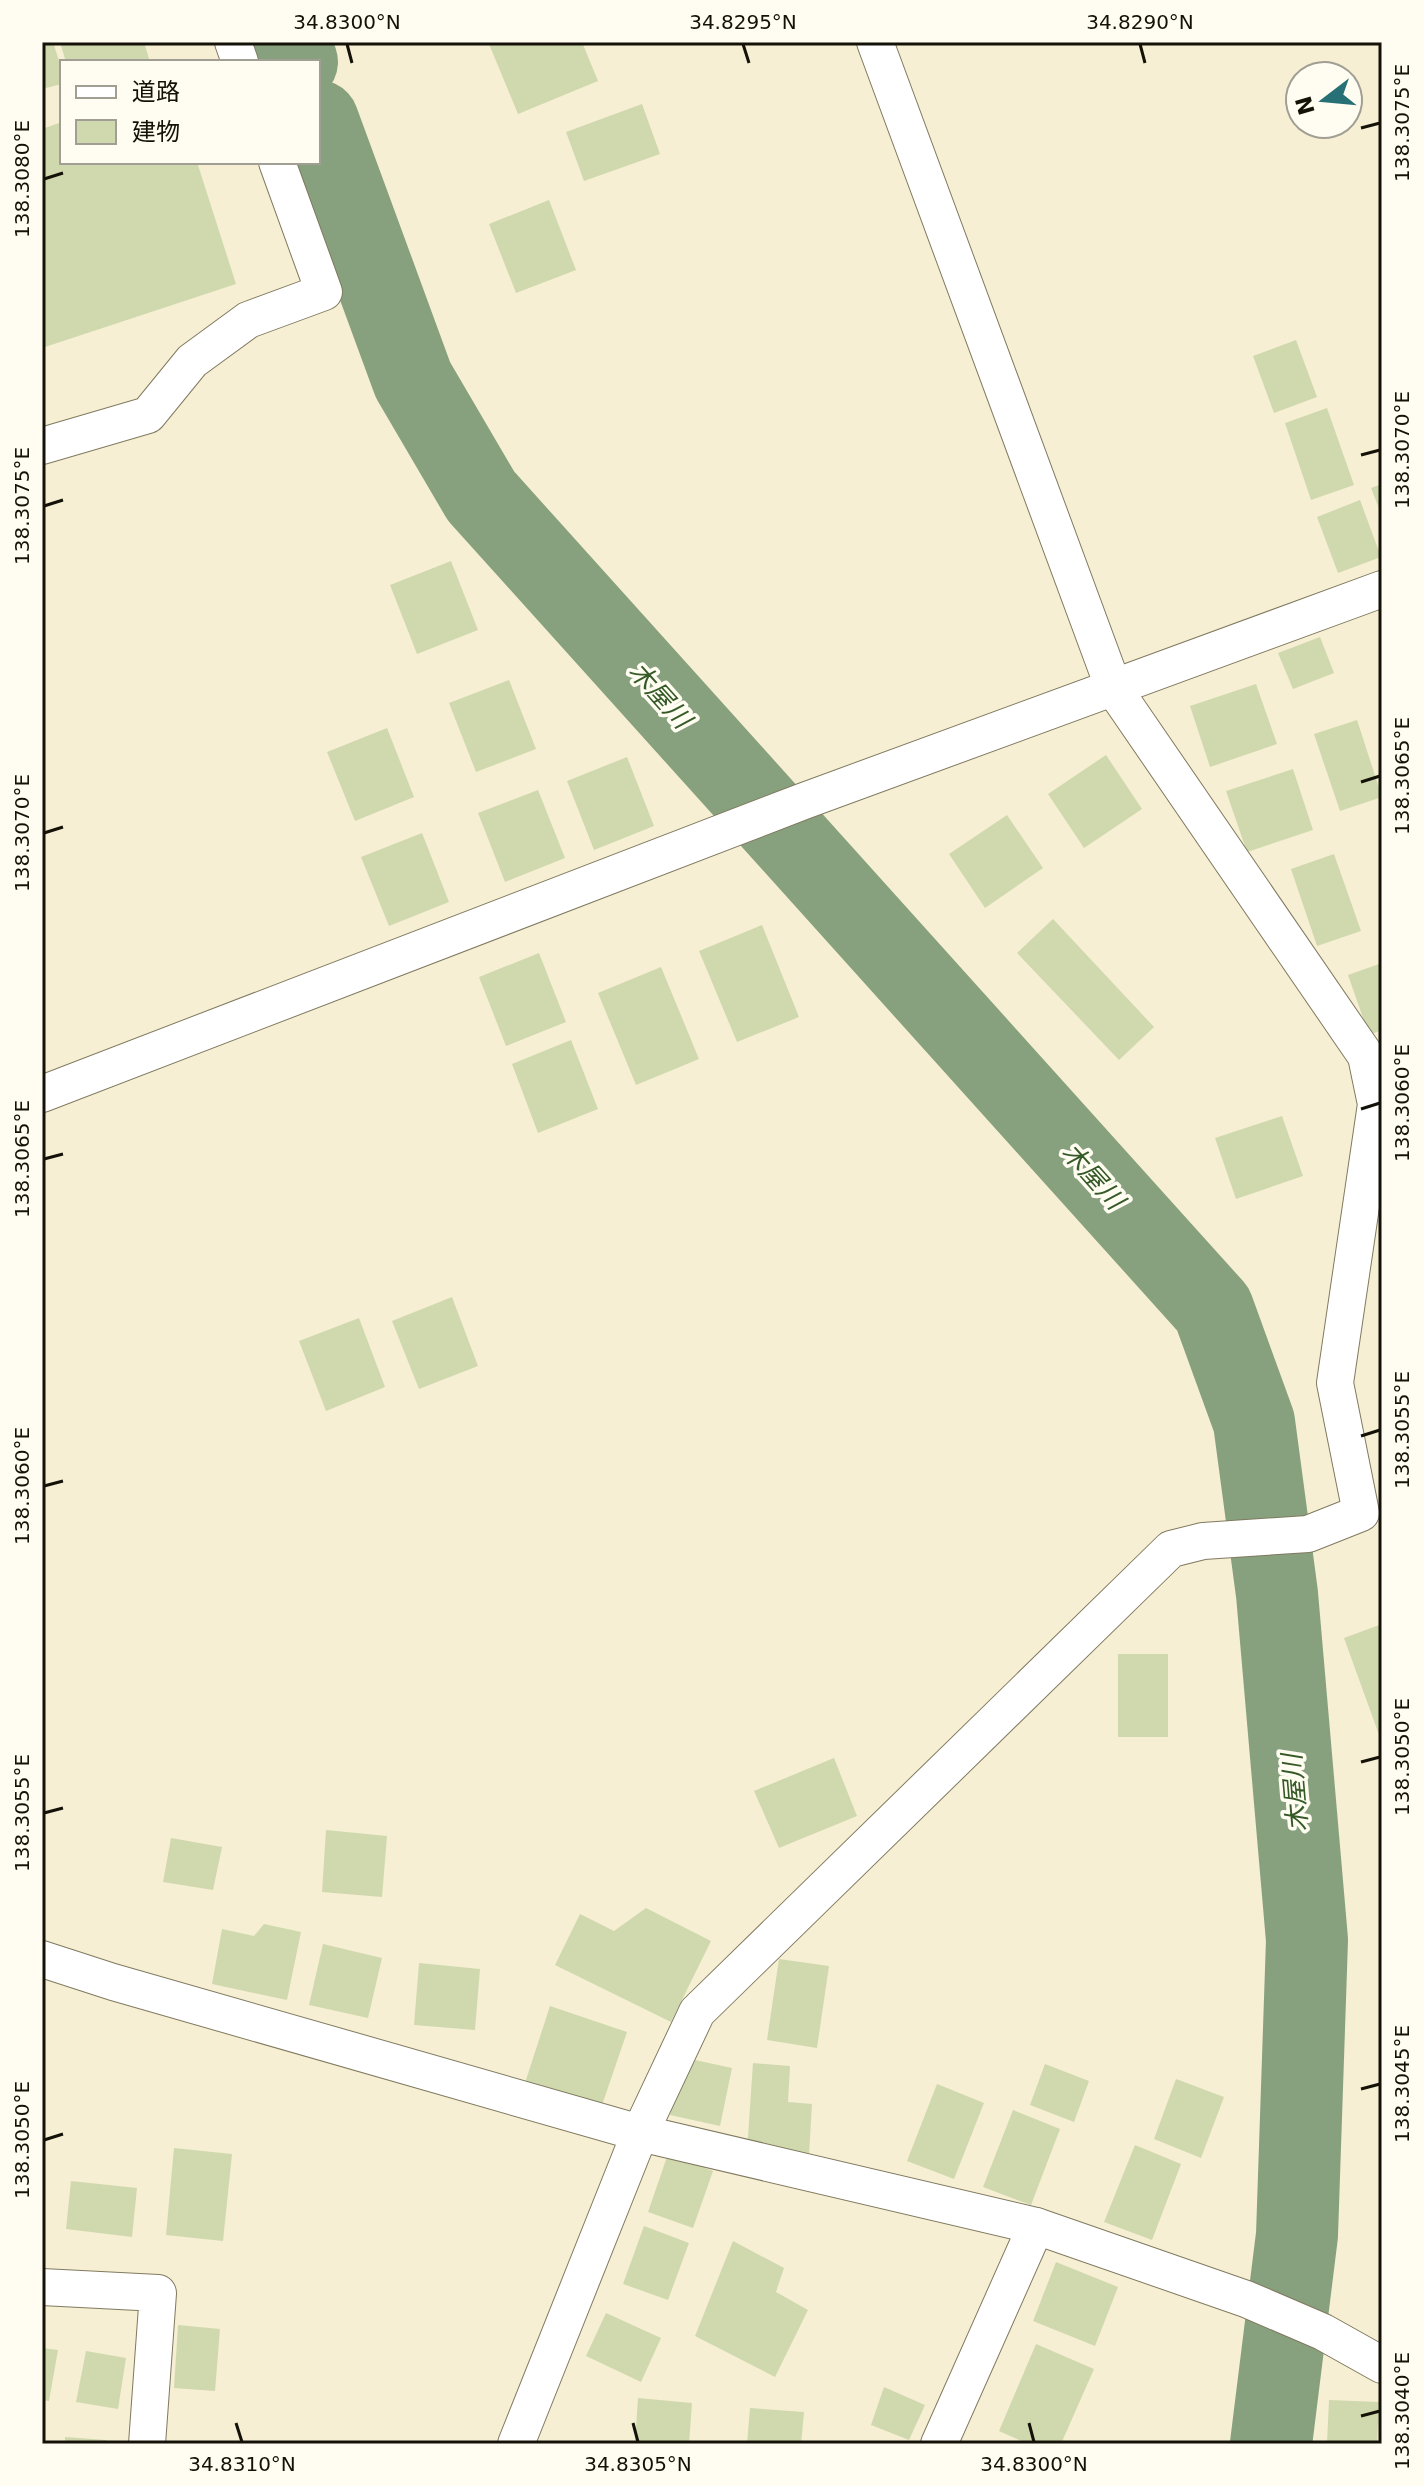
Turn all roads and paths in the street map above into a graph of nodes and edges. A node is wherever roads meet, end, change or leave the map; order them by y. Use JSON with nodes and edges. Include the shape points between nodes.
{"nodes":[{"id":1,"x":875,"y":42,"type":"edge"},
{"id":2,"x":278,"y":164,"type":"edge"},
{"id":3,"x":42,"y":446,"type":"edge"},
{"id":4,"x":1382,"y":589,"type":"edge"},
{"id":5,"x":1114,"y":689,"type":"junction"},
{"id":6,"x":42,"y":1094,"type":"edge"},
{"id":7,"x":42,"y":1959,"type":"edge"},
{"id":8,"x":640,"y":2133,"type":"junction"},
{"id":9,"x":1036,"y":2226,"type":"junction"},
{"id":10,"x":42,"y":2287,"type":"edge"},
{"id":11,"x":1382,"y":2365,"type":"edge"},
{"id":12,"x":147,"y":2444,"type":"edge"},
{"id":13,"x":516,"y":2444,"type":"edge"},
{"id":14,"x":939,"y":2444,"type":"edge"}],
"edges":[{"from":1,"to":5,"type":"street"},
{"from":2,"to":3,"type":"street","via":[[324,292],[248,320],[192,361],[148,415]]},
{"from":4,"to":5,"type":"street"},
{"from":5,"to":6,"type":"street","via":[[804,801]]},
{"from":5,"to":8,"type":"street","via":[[1366,1056],[1376,1104],[1335,1383],[1361,1513],[1308,1534],[1203,1541],[1171,1549],[697,2012]]},
{"from":7,"to":8,"type":"street"},
{"from":8,"to":9,"type":"street"},
{"from":8,"to":13,"type":"street"},
{"from":9,"to":11,"type":"street","via":[[1246,2299]]},
{"from":9,"to":14,"type":"street"},
{"from":10,"to":12,"type":"street","via":[[158,2293]]}]}
